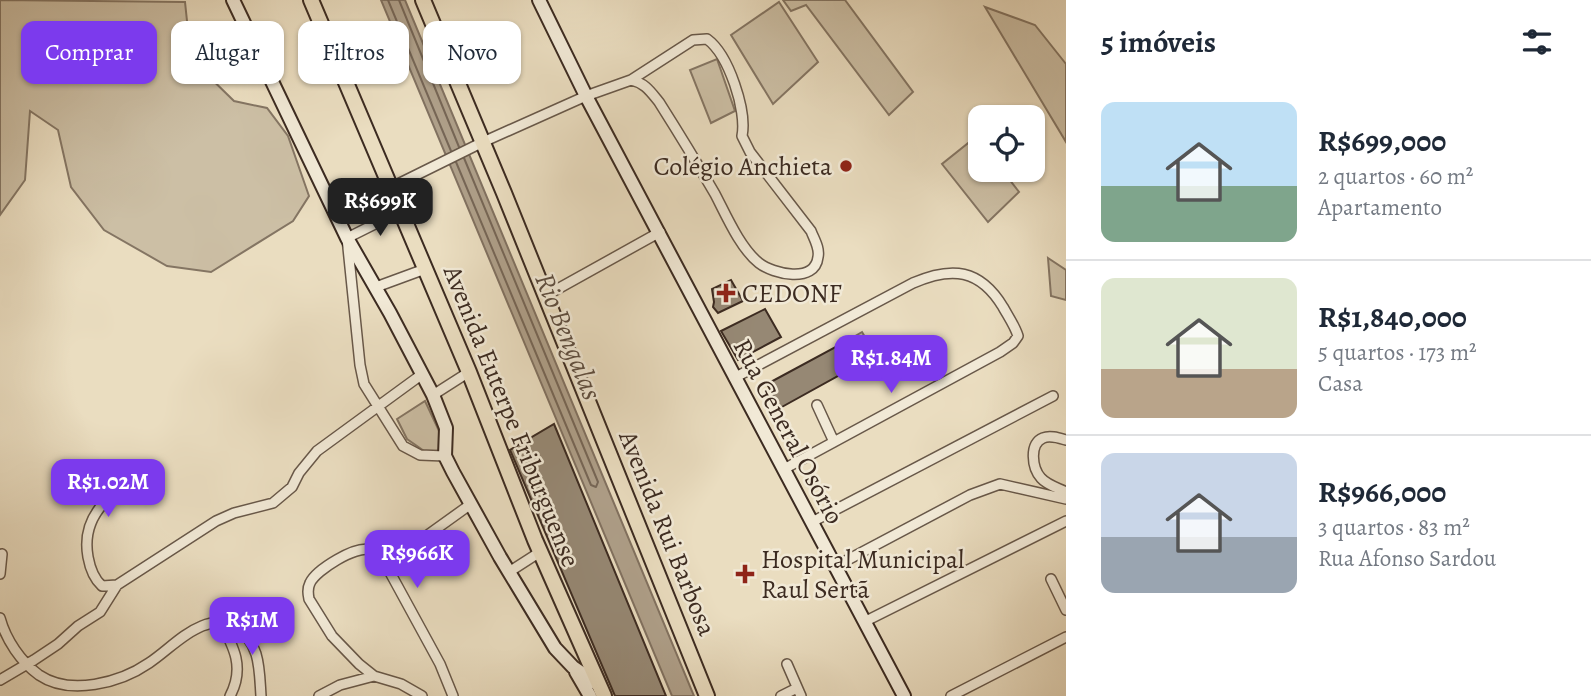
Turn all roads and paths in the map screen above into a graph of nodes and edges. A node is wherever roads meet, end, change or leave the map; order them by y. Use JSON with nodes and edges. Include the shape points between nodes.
{"nodes":[{"id":1,"x":233,"y":0,"type":"edge"},
{"id":2,"x":310,"y":0,"type":"edge"},
{"id":3,"x":423,"y":0,"type":"edge"},
{"id":4,"x":540,"y":0,"type":"edge"},
{"id":5,"x":631,"y":80,"type":"junction"},
{"id":6,"x":586,"y":96,"type":"junction"},
{"id":7,"x":483,"y":142,"type":"junction"},
{"id":8,"x":390,"y":188,"type":"junction"},
{"id":9,"x":399,"y":212,"type":"junction"},
{"id":10,"x":660,"y":232,"type":"junction"},
{"id":11,"x":347,"y":238,"type":"junction"},
{"id":12,"x":425,"y":269,"type":"junction"},
{"id":13,"x":376,"y":287,"type":"junction"},
{"id":14,"x":545,"y":296,"type":"junction"},
{"id":15,"x":469,"y":372,"type":"junction"},
{"id":16,"x":421,"y":375,"type":"junction"},
{"id":17,"x":734,"y":377,"type":"junction"},
{"id":18,"x":433,"y":395,"type":"junction"},
{"id":19,"x":1053,"y":396,"type":"dead end"},
{"id":20,"x":817,"y":405,"type":"dead end"},
{"id":21,"x":376,"y":406,"type":"junction"},
{"id":22,"x":1066,"y":440,"type":"edge"},
{"id":23,"x":834,"y":442,"type":"junction"},
{"id":24,"x":445,"y":456,"type":"junction"},
{"id":25,"x":784,"y":469,"type":"junction"},
{"id":26,"x":153,"y":473,"type":"dead end"},
{"id":27,"x":1066,"y":492,"type":"edge"},
{"id":28,"x":1066,"y":499,"type":"edge"},
{"id":29,"x":471,"y":504,"type":"junction"},
{"id":30,"x":1066,"y":521,"type":"edge"},
{"id":31,"x":812,"y":522,"type":"junction"},
{"id":32,"x":540,"y":552,"type":"junction"},
{"id":33,"x":2,"y":554,"type":"dead end"},
{"id":34,"x":386,"y":565,"type":"junction"},
{"id":35,"x":836,"y":566,"type":"junction"},
{"id":36,"x":509,"y":572,"type":"junction"},
{"id":37,"x":0,"y":573,"type":"edge"},
{"id":38,"x":1051,"y":579,"type":"dead end"},
{"id":39,"x":117,"y":585,"type":"junction"},
{"id":40,"x":1066,"y":610,"type":"edge"},
{"id":41,"x":0,"y":618,"type":"edge"},
{"id":42,"x":220,"y":621,"type":"junction"},
{"id":43,"x":864,"y":622,"type":"junction"},
{"id":44,"x":1066,"y":638,"type":"edge"},
{"id":45,"x":787,"y":664,"type":"dead end"},
{"id":46,"x":27,"y":665,"type":"junction"},
{"id":47,"x":374,"y":676,"type":"junction"},
{"id":48,"x":0,"y":680,"type":"edge"},
{"id":49,"x":597,"y":692,"type":"edge"},
{"id":50,"x":799,"y":692,"type":"edge"},
{"id":51,"x":230,"y":696,"type":"edge"},
{"id":52,"x":261,"y":696,"type":"edge"},
{"id":53,"x":319,"y":696,"type":"edge"},
{"id":54,"x":422,"y":696,"type":"edge"},
{"id":55,"x":453,"y":696,"type":"edge"},
{"id":56,"x":707,"y":696,"type":"edge"},
{"id":57,"x":781,"y":696,"type":"edge"},
{"id":58,"x":904,"y":696,"type":"edge"},
{"id":59,"x":951,"y":696,"type":"edge"}],
"edges":[{"from":1,"to":11,"type":"street"},
{"from":2,"to":8,"type":"main road","name":"Avenida Euterpe Friburguense"},
{"from":3,"to":7,"type":"main road","name":"Avenida Rui Barbosa"},
{"from":4,"to":6,"type":"street","name":"Rua General Osório"},
{"from":5,"to":5,"type":"street","via":[[693,40],[712,43],[741,102],[741,136],[811,231],[817,245],[814,267],[804,273],[778,272],[758,262],[659,102],[641,82]]},
{"from":5,"to":6,"type":"street"},
{"from":6,"to":7,"type":"street"},
{"from":6,"to":10,"type":"street","name":"Rua General Osório"},
{"from":7,"to":8,"type":"street"},
{"from":7,"to":14,"type":"main road","name":"Avenida Rui Barbosa"},
{"from":8,"to":9,"type":"main road","name":"Avenida Euterpe Friburguense"},
{"from":9,"to":11,"type":"street"},
{"from":9,"to":12,"type":"main road","name":"Avenida Euterpe Friburguense"},
{"from":10,"to":14,"type":"street"},
{"from":10,"to":17,"type":"street","name":"Rua General Osório"},
{"from":11,"to":13,"type":"street"},
{"from":11,"to":21,"type":"street","via":[[360,365]]},
{"from":12,"to":13,"type":"street"},
{"from":12,"to":15,"type":"main road","name":"Avenida Euterpe Friburguense"},
{"from":13,"to":16,"type":"street"},
{"from":14,"to":56,"type":"main road","name":"Avenida Rui Barbosa"},
{"from":15,"to":18,"type":"street"},
{"from":15,"to":32,"type":"main road","name":"Avenida Euterpe Friburguense"},
{"from":16,"to":18,"type":"street"},
{"from":16,"to":21,"type":"street"},
{"from":17,"to":23,"type":"street","via":[[913,283],[958,273],[981,281],[1002,304],[1018,336],[1013,344]]},
{"from":17,"to":25,"type":"street","name":"Rua General Osório"},
{"from":18,"to":24,"type":"street","via":[[447,436]]},
{"from":19,"to":31,"type":"street"},
{"from":20,"to":23,"type":"street"},
{"from":21,"to":24,"type":"street","via":[[408,450]]},
{"from":21,"to":39,"type":"street","via":[[317,451],[292,486],[273,503],[216,521]]},
{"from":22,"to":27,"type":"street","via":[[1040,439],[1033,462],[1044,481]]},
{"from":23,"to":25,"type":"street"},
{"from":24,"to":29,"type":"street"},
{"from":25,"to":31,"type":"street","name":"Rua General Osório"},
{"from":26,"to":39,"type":"street","via":[[131,482],[92,517],[86,538],[92,575],[102,586]]},
{"from":28,"to":35,"type":"street","via":[[992,486]]},
{"from":29,"to":34,"type":"street"},
{"from":29,"to":36,"type":"street"},
{"from":30,"to":43,"type":"street"},
{"from":31,"to":35,"type":"street","name":"Rua General Osório"},
{"from":32,"to":36,"type":"street"},
{"from":32,"to":49,"type":"main road","name":"Avenida Euterpe Friburguense"},
{"from":33,"to":37,"type":"street"},
{"from":34,"to":47,"type":"street","via":[[374,551],[354,551],[312,579],[307,592],[332,636]]},
{"from":34,"to":55,"type":"street"},
{"from":35,"to":43,"type":"street","name":"Rua General Osório"},
{"from":36,"to":49,"type":"street","via":[[555,648]]},
{"from":38,"to":40,"type":"street"},
{"from":39,"to":46,"type":"street","via":[[100,612]]},
{"from":41,"to":46,"type":"street"},
{"from":42,"to":46,"type":"street","via":[[201,626],[136,670],[97,684],[54,684]]},
{"from":42,"to":51,"type":"street","via":[[238,664]]},
{"from":42,"to":52,"type":"street","via":[[239,629],[250,642],[258,663]]},
{"from":43,"to":58,"type":"street","name":"Rua General Osório"},
{"from":44,"to":59,"type":"street"},
{"from":45,"to":50,"type":"street"},
{"from":46,"to":48,"type":"street"},
{"from":47,"to":53,"type":"street"},
{"from":47,"to":54,"type":"street"},
{"from":50,"to":57,"type":"street"}]}
